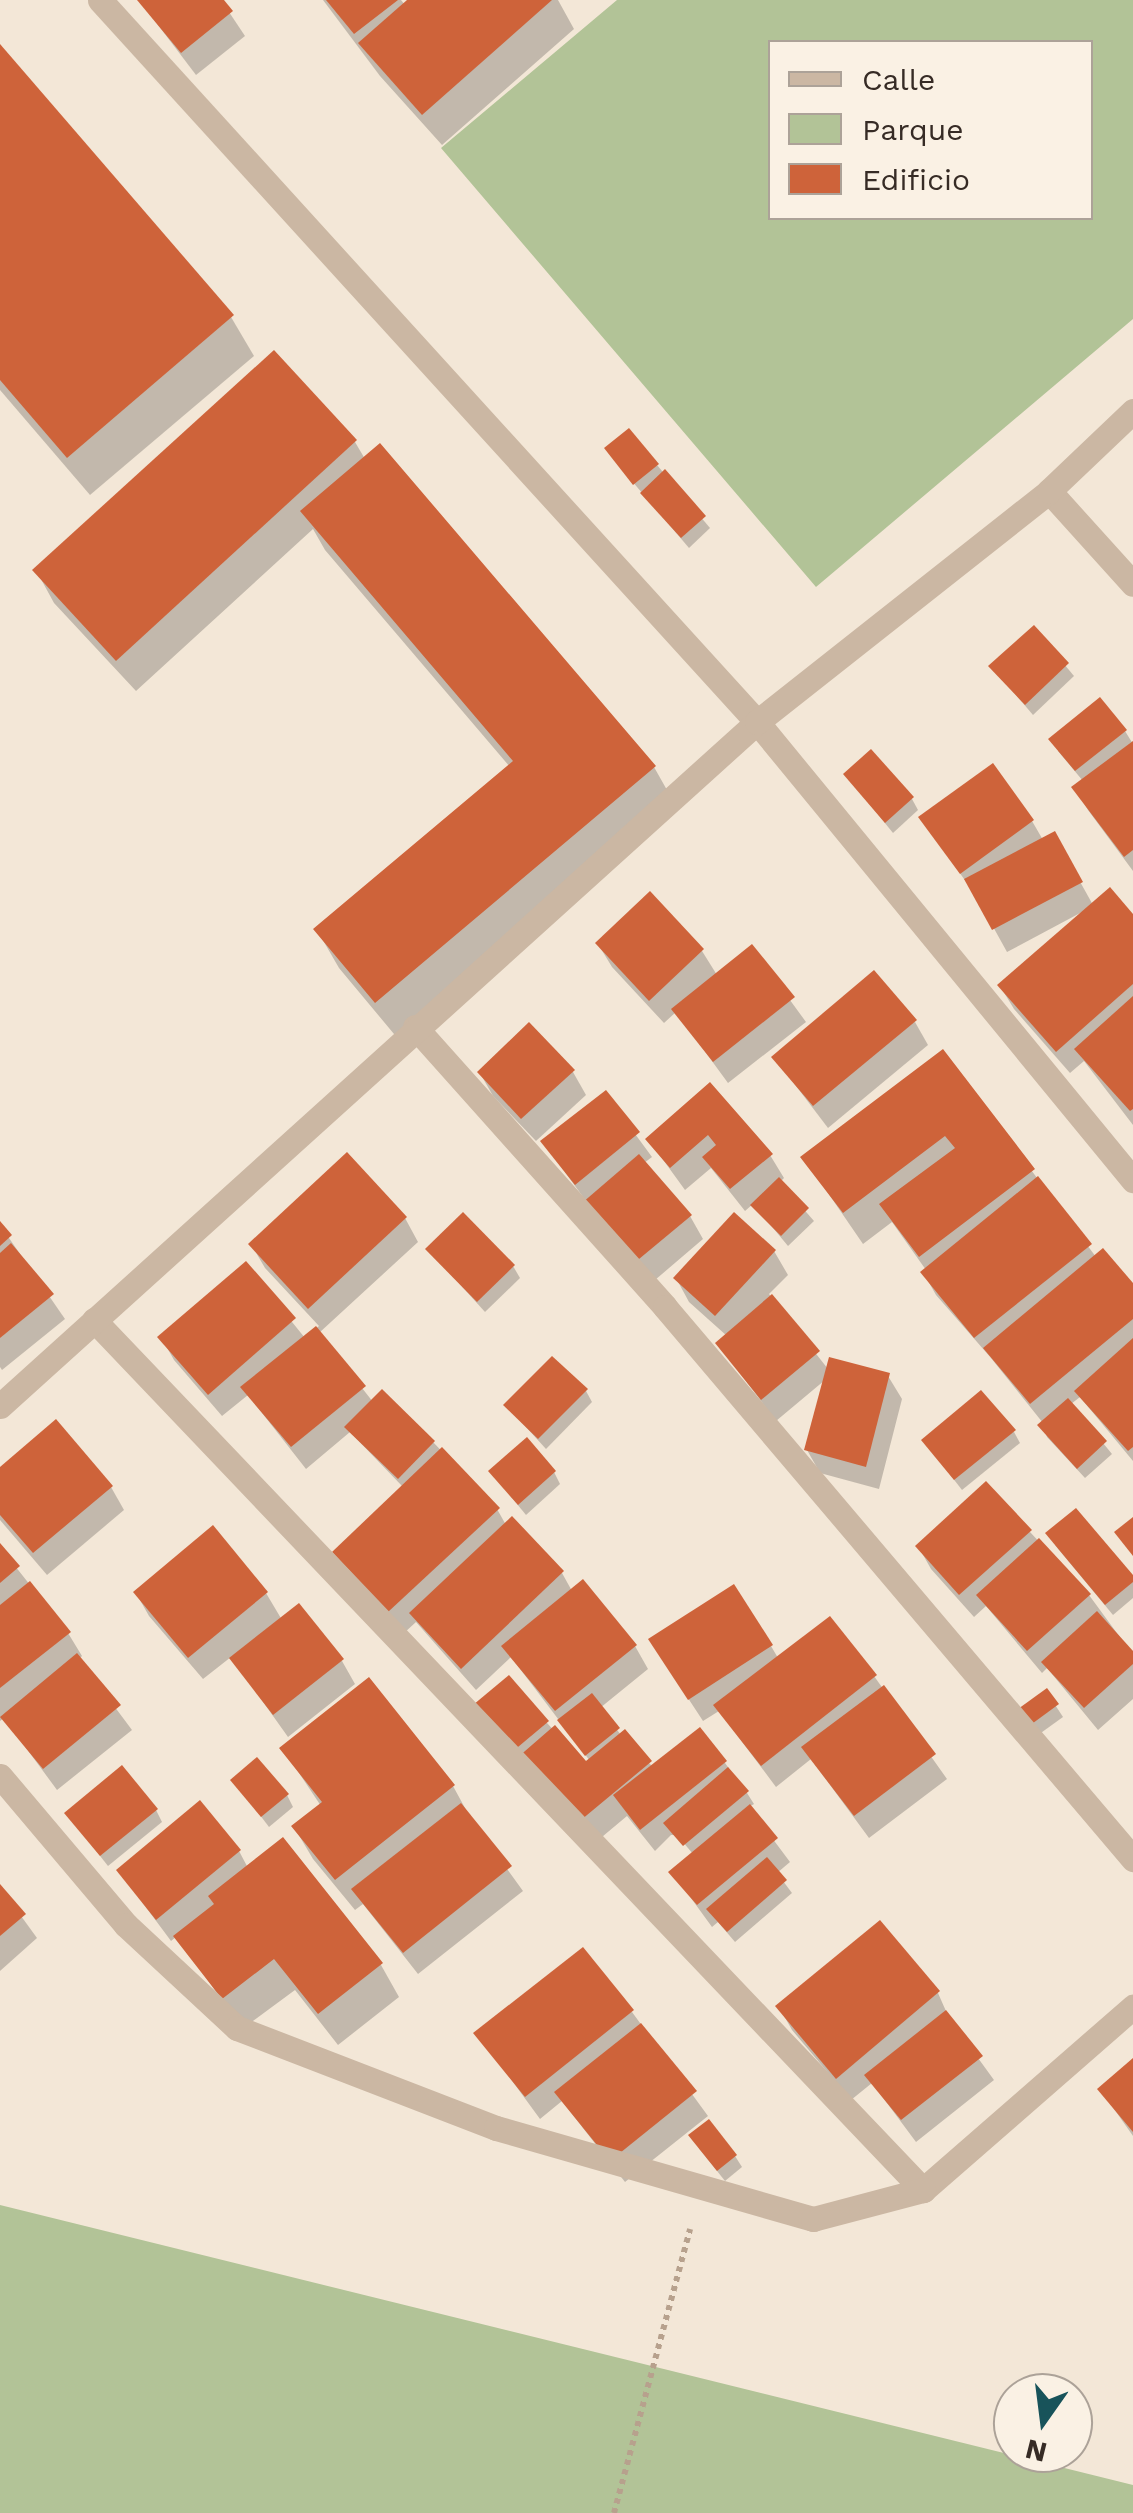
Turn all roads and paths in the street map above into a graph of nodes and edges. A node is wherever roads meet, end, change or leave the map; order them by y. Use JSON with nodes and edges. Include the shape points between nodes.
{"nodes":[{"id":1,"x":100,"y":0,"type":"edge"},
{"id":2,"x":1133,"y":411,"type":"edge"},
{"id":3,"x":1048,"y":491,"type":"junction"},
{"id":4,"x":1133,"y":584,"type":"edge"},
{"id":5,"x":757,"y":722,"type":"junction"},
{"id":6,"x":415,"y":1027,"type":"junction"},
{"id":7,"x":1133,"y":1180,"type":"edge"},
{"id":8,"x":94,"y":1320,"type":"junction"},
{"id":9,"x":0,"y":1406,"type":"edge"},
{"id":10,"x":0,"y":1776,"type":"edge"},
{"id":11,"x":1133,"y":1859,"type":"edge"},
{"id":12,"x":1133,"y":2007,"type":"edge"},
{"id":13,"x":701,"y":2190,"type":"junction"},
{"id":14,"x":922,"y":2190,"type":"junction"},
{"id":15,"x":614,"y":2513,"type":"edge"}],
"edges":[{"from":1,"to":5,"type":"street"},
{"from":2,"to":3,"type":"street"},
{"from":3,"to":4,"type":"street"},
{"from":3,"to":5,"type":"street"},
{"from":5,"to":6,"type":"street"},
{"from":5,"to":7,"type":"street"},
{"from":6,"to":8,"type":"street"},
{"from":6,"to":11,"type":"street","via":[[664,1306]]},
{"from":8,"to":9,"type":"street"},
{"from":8,"to":14,"type":"street"},
{"from":10,"to":13,"type":"street","via":[[126,1925],[238,2028],[496,2128]]},
{"from":12,"to":14,"type":"street"},
{"from":13,"to":14,"type":"street","via":[[813,2219]]},
{"from":13,"to":15,"type":"path"}]}
